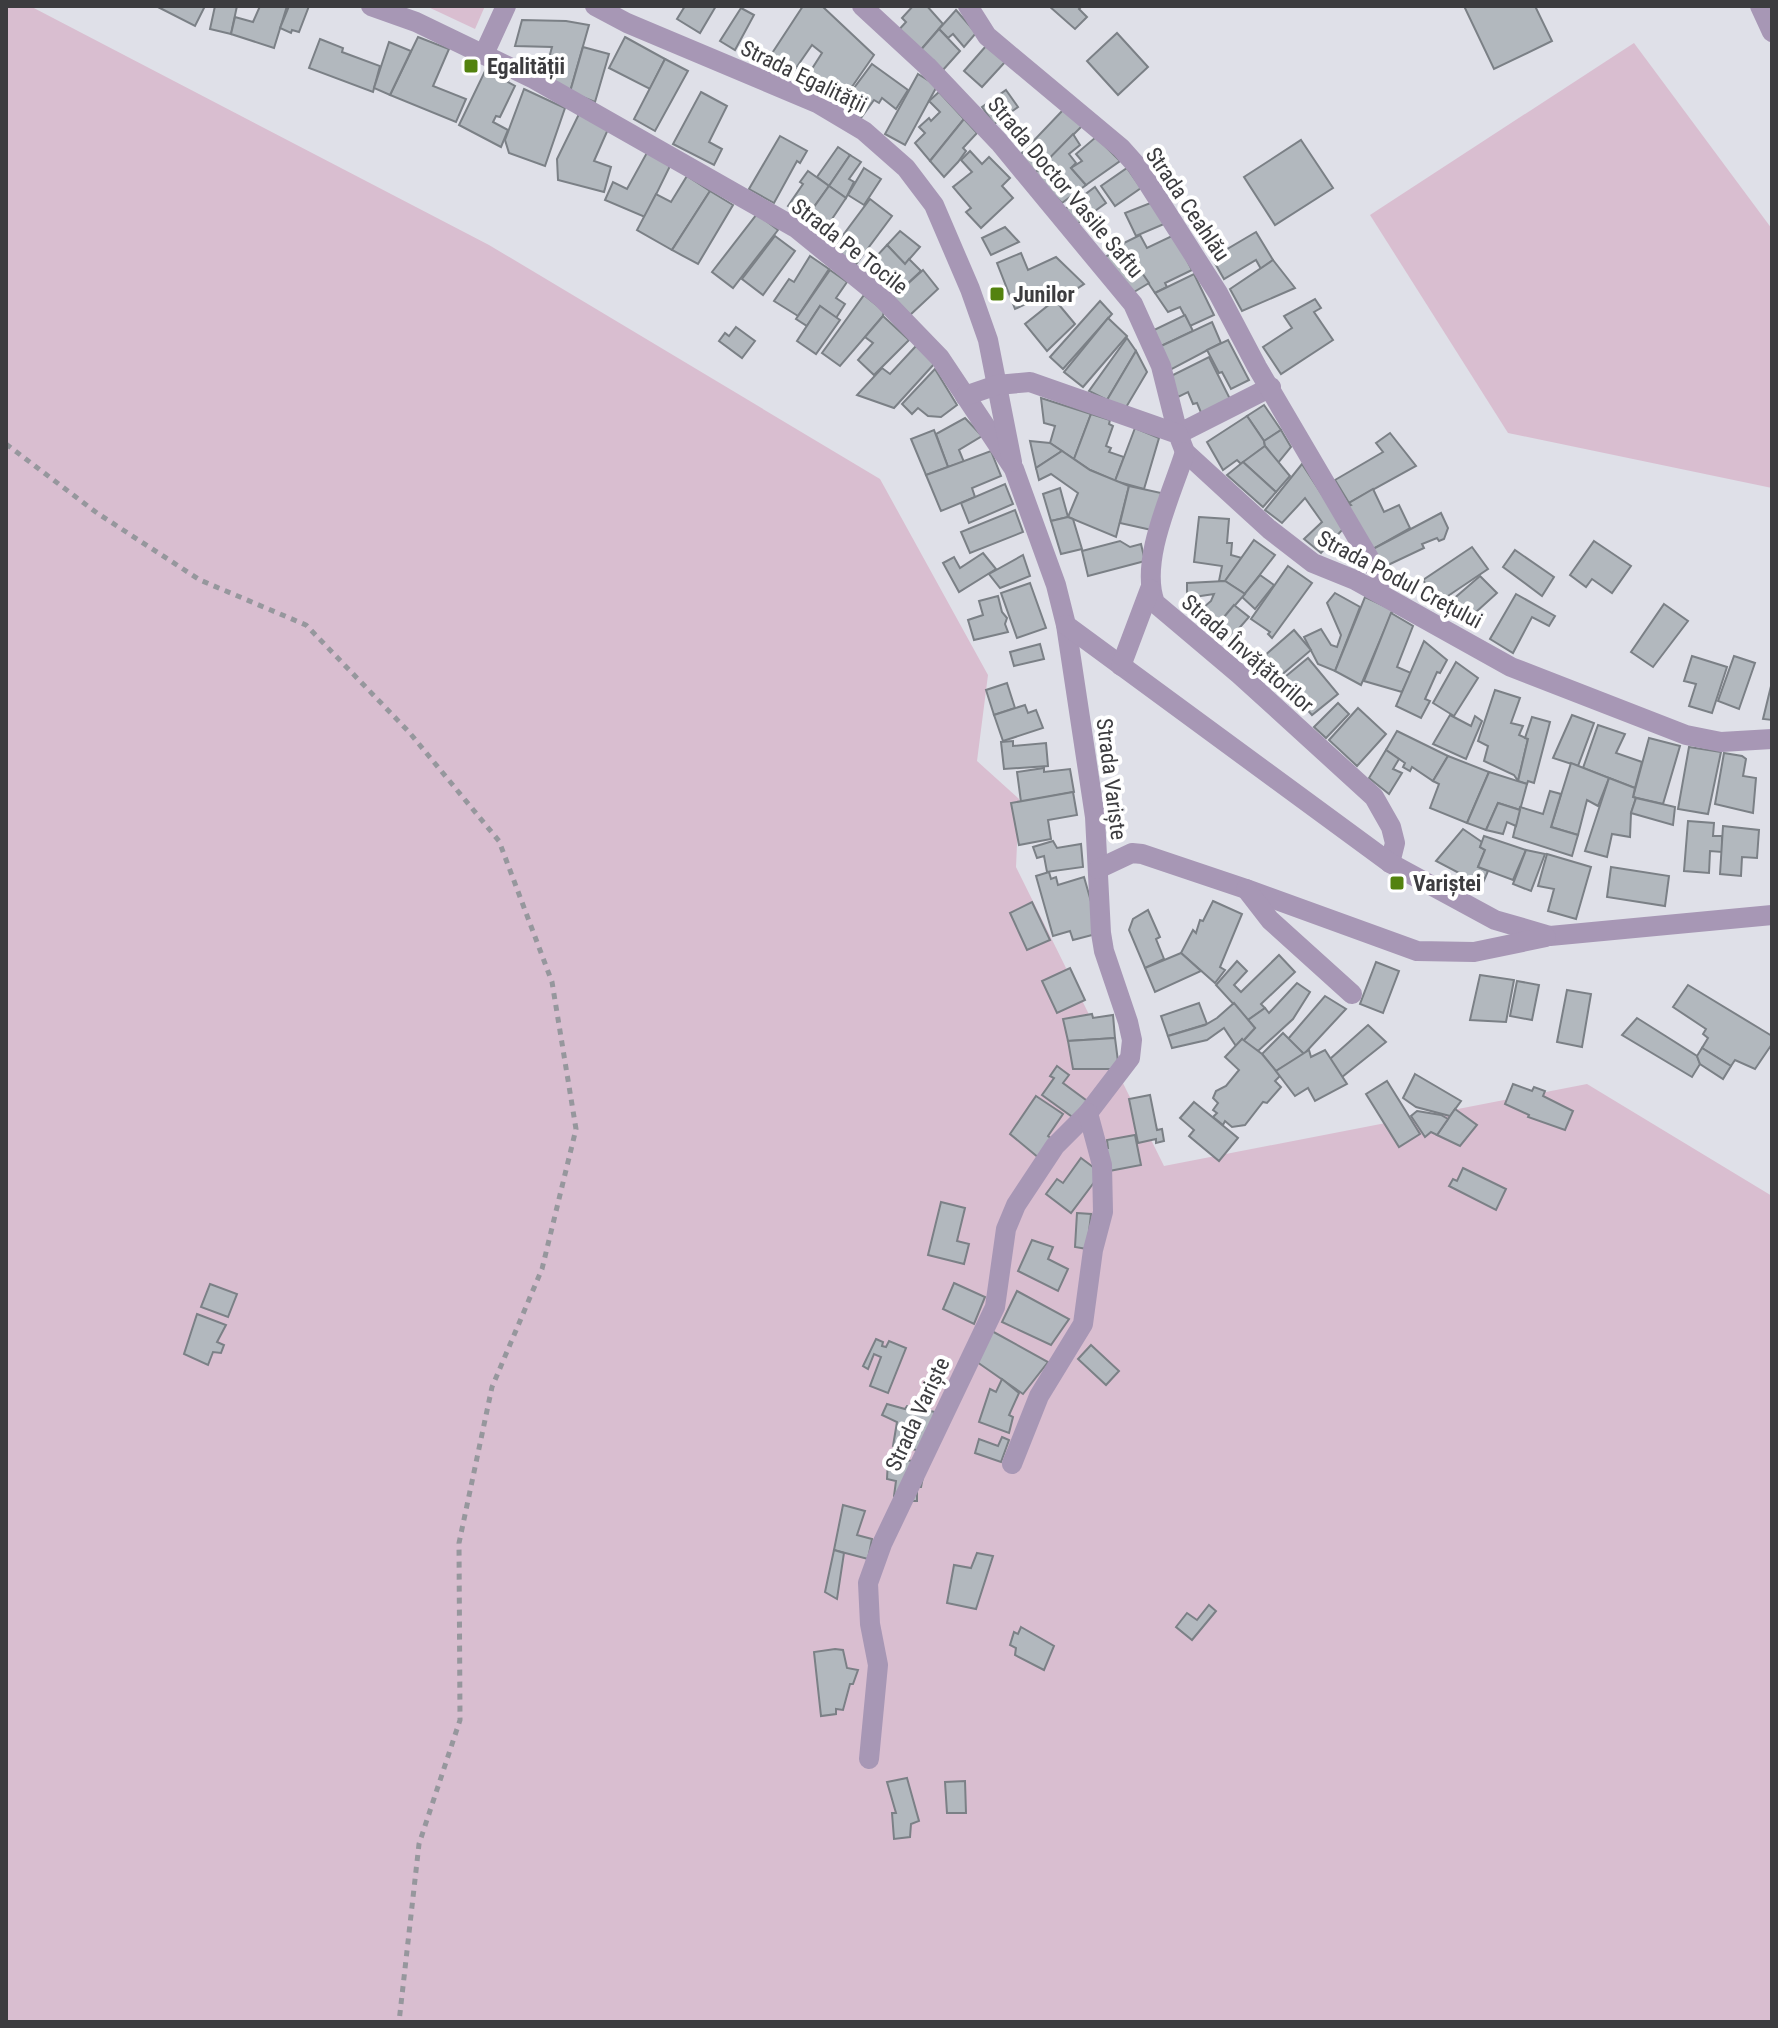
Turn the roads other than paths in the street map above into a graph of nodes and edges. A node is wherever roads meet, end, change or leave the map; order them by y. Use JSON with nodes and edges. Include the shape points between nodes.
{"nodes":[{"id":1,"x":371,"y":6,"type":"edge"},
{"id":2,"x":506,"y":6,"type":"edge"},
{"id":3,"x":595,"y":6,"type":"edge"},
{"id":4,"x":862,"y":6,"type":"edge"},
{"id":5,"x":968,"y":6,"type":"edge"},
{"id":6,"x":1760,"y":6,"type":"edge"},
{"id":7,"x":1772,"y":32,"type":"edge"},
{"id":8,"x":484,"y":54,"type":"junction"},
{"id":9,"x":997,"y":385,"type":"junction"},
{"id":10,"x":1271,"y":387,"type":"junction"},
{"id":11,"x":965,"y":396,"type":"junction"},
{"id":12,"x":1182,"y":443,"type":"junction"},
{"id":13,"x":1014,"y":469,"type":"junction"},
{"id":14,"x":1382,"y":580,"type":"dead end"},
{"id":15,"x":1150,"y":589,"type":"junction"},
{"id":16,"x":1066,"y":625,"type":"junction"},
{"id":17,"x":1121,"y":666,"type":"junction"},
{"id":18,"x":1772,"y":739,"type":"edge"},
{"id":19,"x":1390,"y":863,"type":"junction"},
{"id":20,"x":1098,"y":869,"type":"junction"},
{"id":21,"x":1246,"y":889,"type":"junction"},
{"id":22,"x":1772,"y":915,"type":"edge"},
{"id":23,"x":1550,"y":936,"type":"junction"},
{"id":24,"x":1352,"y":994,"type":"dead end"},
{"id":25,"x":1088,"y":1113,"type":"junction"},
{"id":26,"x":1012,"y":1464,"type":"dead end"},
{"id":27,"x":869,"y":1759,"type":"dead end"}],
"edges":[{"from":1,"to":8,"type":"street","name":"Strada Pe Tocile"},
{"from":2,"to":8,"type":"street"},
{"from":3,"to":9,"type":"street","name":"Strada Egalității","via":[[817,103],[864,131],[906,168],[934,205],[949,238],[988,340]]},
{"from":4,"to":12,"type":"street","name":"Strada Doctor Vasile Saftu","via":[[999,142],[1133,304],[1161,366]]},
{"from":5,"to":10,"type":"street","name":"Strada Ceahlău","via":[[987,36],[1137,166]]},
{"from":6,"to":7,"type":"street"},
{"from":8,"to":11,"type":"street","name":"Strada Pe Tocile","via":[[796,228],[882,298],[940,358]]},
{"from":9,"to":11,"type":"street","name":"Strada Podul Crețului"},
{"from":9,"to":12,"type":"street","name":"Strada Podul Crețului","via":[[1030,382]]},
{"from":9,"to":13,"type":"street","name":"Strada Egalității"},
{"from":10,"to":12,"type":"street"},
{"from":10,"to":14,"type":"street","name":"Strada Ceahlău"},
{"from":11,"to":13,"type":"street","name":"Strada Pe Tocile"},
{"from":12,"to":15,"type":"street","via":[[1154,547]]},
{"from":12,"to":18,"type":"street","name":"Strada Podul Crețului","via":[[1269,529],[1313,563],[1355,580],[1511,667],[1686,735],[1721,742]]},
{"from":13,"to":16,"type":"street","name":"Strada Pe Tocile"},
{"from":15,"to":17,"type":"street"},
{"from":15,"to":19,"type":"street","name":"Strada Învățătorilor","via":[[1169,617],[1374,797],[1395,843]]},
{"from":16,"to":17,"type":"street"},
{"from":16,"to":20,"type":"street","name":"Strada Variște"},
{"from":17,"to":19,"type":"street"},
{"from":19,"to":23,"type":"street","via":[[1495,920]]},
{"from":20,"to":21,"type":"street","via":[[1132,853],[1142,854]]},
{"from":20,"to":25,"type":"street","name":"Strada Variște","via":[[1104,951],[1132,1040],[1130,1058]]},
{"from":21,"to":23,"type":"street","via":[[1417,951],[1474,952]]},
{"from":21,"to":24,"type":"street","via":[[1270,920]]},
{"from":22,"to":23,"type":"street"},
{"from":25,"to":26,"type":"street","via":[[1102,1165],[1103,1212],[1083,1324],[1039,1396]]},
{"from":25,"to":27,"type":"street","name":"Strada Variște","via":[[1055,1146],[1016,1205],[1006,1229],[995,1307],[868,1583],[878,1665]]}]}
